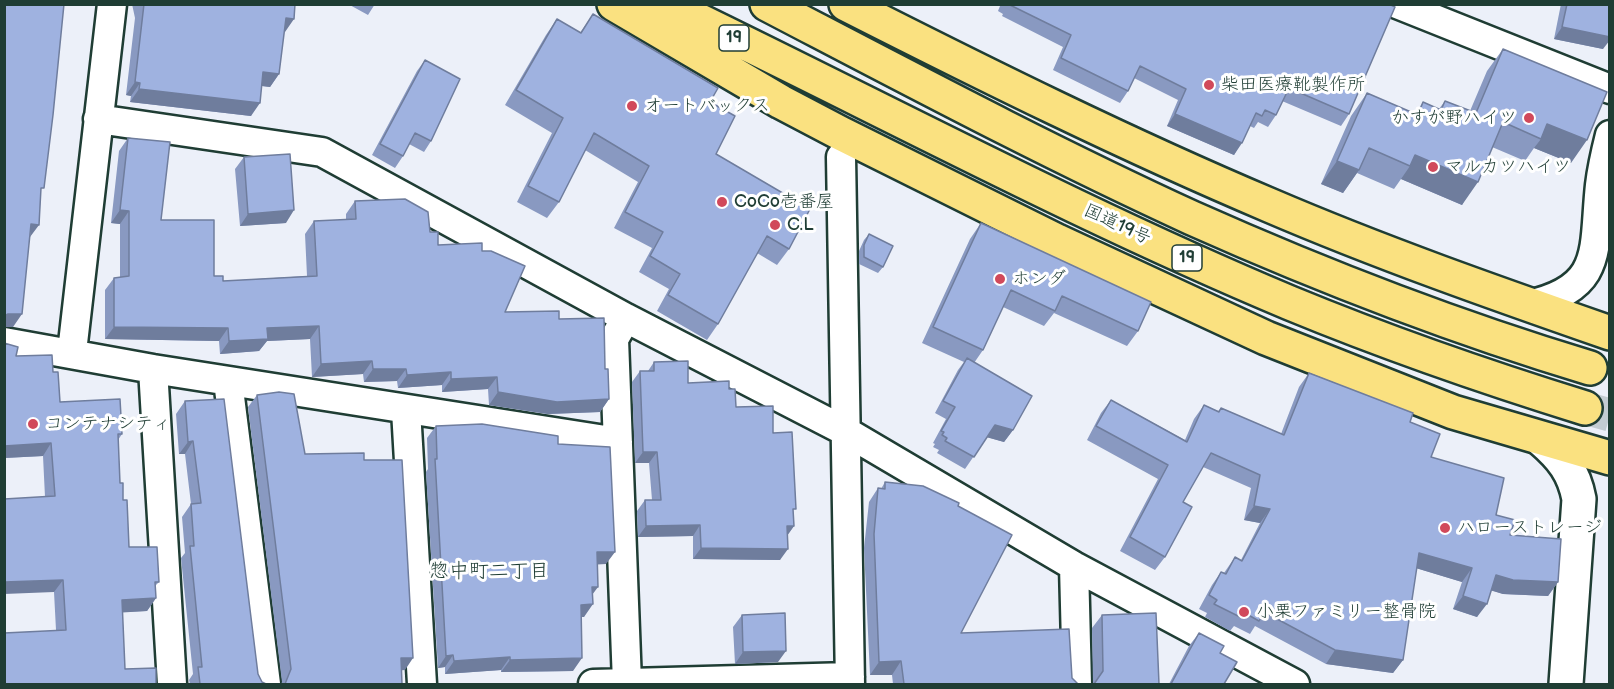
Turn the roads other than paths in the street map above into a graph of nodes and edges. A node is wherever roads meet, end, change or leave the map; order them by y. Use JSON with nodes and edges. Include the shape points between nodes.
{"nodes":[{"id":1,"x":112,"y":4,"type":"edge"},
{"id":2,"x":614,"y":4,"type":"edge"},
{"id":3,"x":665,"y":4,"type":"edge"},
{"id":4,"x":767,"y":4,"type":"edge"},
{"id":5,"x":846,"y":4,"type":"edge"},
{"id":6,"x":1397,"y":4,"type":"edge"},
{"id":7,"x":1610,"y":88,"type":"edge"},
{"id":8,"x":98,"y":119,"type":"junction"},
{"id":9,"x":1610,"y":135,"type":"edge"},
{"id":10,"x":840,"y":145,"type":"junction"},
{"id":11,"x":1528,"y":305,"type":"junction"},
{"id":12,"x":1610,"y":315,"type":"edge"},
{"id":13,"x":626,"y":318,"type":"junction"},
{"id":14,"x":1568,"y":318,"type":"junction"},
{"id":15,"x":1610,"y":333,"type":"edge"},
{"id":16,"x":4,"y":342,"type":"edge"},
{"id":17,"x":72,"y":352,"type":"junction"},
{"id":18,"x":1590,"y":368,"type":"dead end"},
{"id":19,"x":153,"y":369,"type":"junction"},
{"id":20,"x":228,"y":381,"type":"junction"},
{"id":21,"x":1585,"y":408,"type":"tunnel mouth"},
{"id":22,"x":406,"y":410,"type":"junction"},
{"id":23,"x":845,"y":431,"type":"junction"},
{"id":24,"x":1541,"y":440,"type":"junction"},
{"id":25,"x":618,"y":442,"type":"junction"},
{"id":26,"x":1606,"y":457,"type":"edge"},
{"id":27,"x":1074,"y":566,"type":"junction"},
{"id":28,"x":850,"y":681,"type":"edge"},
{"id":29,"x":627,"y":683,"type":"edge"},
{"id":30,"x":172,"y":684,"type":"edge"},
{"id":31,"x":266,"y":684,"type":"edge"},
{"id":32,"x":422,"y":684,"type":"edge"},
{"id":33,"x":593,"y":684,"type":"edge"},
{"id":34,"x":1077,"y":684,"type":"edge"},
{"id":35,"x":1295,"y":684,"type":"edge"},
{"id":36,"x":1566,"y":684,"type":"edge"}],
"edges":[{"from":1,"to":8,"type":"street"},
{"from":2,"to":10,"type":"highway","via":[[781,102]]},
{"from":3,"to":21,"type":"highway","name":"国道19号","number":"19","via":[[1187,258],[1394,344]]},
{"from":4,"to":18,"type":"highway","number":"19","via":[[1191,217],[1402,305],[1502,342]]},
{"from":5,"to":11,"type":"highway","via":[[1080,120],[1268,205]]},
{"from":6,"to":7,"type":"street"},
{"from":8,"to":13,"type":"street","via":[[322,152]]},
{"from":8,"to":17,"type":"street"},
{"from":9,"to":11,"type":"street","via":[[1600,184],[1598,233],[1585,275],[1572,290],[1554,300]]},
{"from":10,"to":23,"type":"street"},
{"from":10,"to":24,"type":"highway","via":[[1266,338],[1453,412]]},
{"from":11,"to":14,"type":"highway"},
{"from":12,"to":14,"type":"highway"},
{"from":13,"to":23,"type":"street"},
{"from":13,"to":25,"type":"street","via":[[614,339]]},
{"from":14,"to":15,"type":"highway"},
{"from":16,"to":17,"type":"street"},
{"from":17,"to":19,"type":"street"},
{"from":19,"to":20,"type":"street"},
{"from":19,"to":30,"type":"street"},
{"from":20,"to":22,"type":"street"},
{"from":20,"to":31,"type":"street"},
{"from":22,"to":25,"type":"street"},
{"from":22,"to":32,"type":"street"},
{"from":23,"to":27,"type":"street"},
{"from":23,"to":28,"type":"street"},
{"from":24,"to":26,"type":"highway"},
{"from":24,"to":36,"type":"street","via":[[1570,470],[1579,499]]},
{"from":25,"to":29,"type":"street"},
{"from":27,"to":34,"type":"street"},
{"from":27,"to":35,"type":"street"},
{"from":28,"to":29,"type":"street"},
{"from":29,"to":33,"type":"street"}]}
